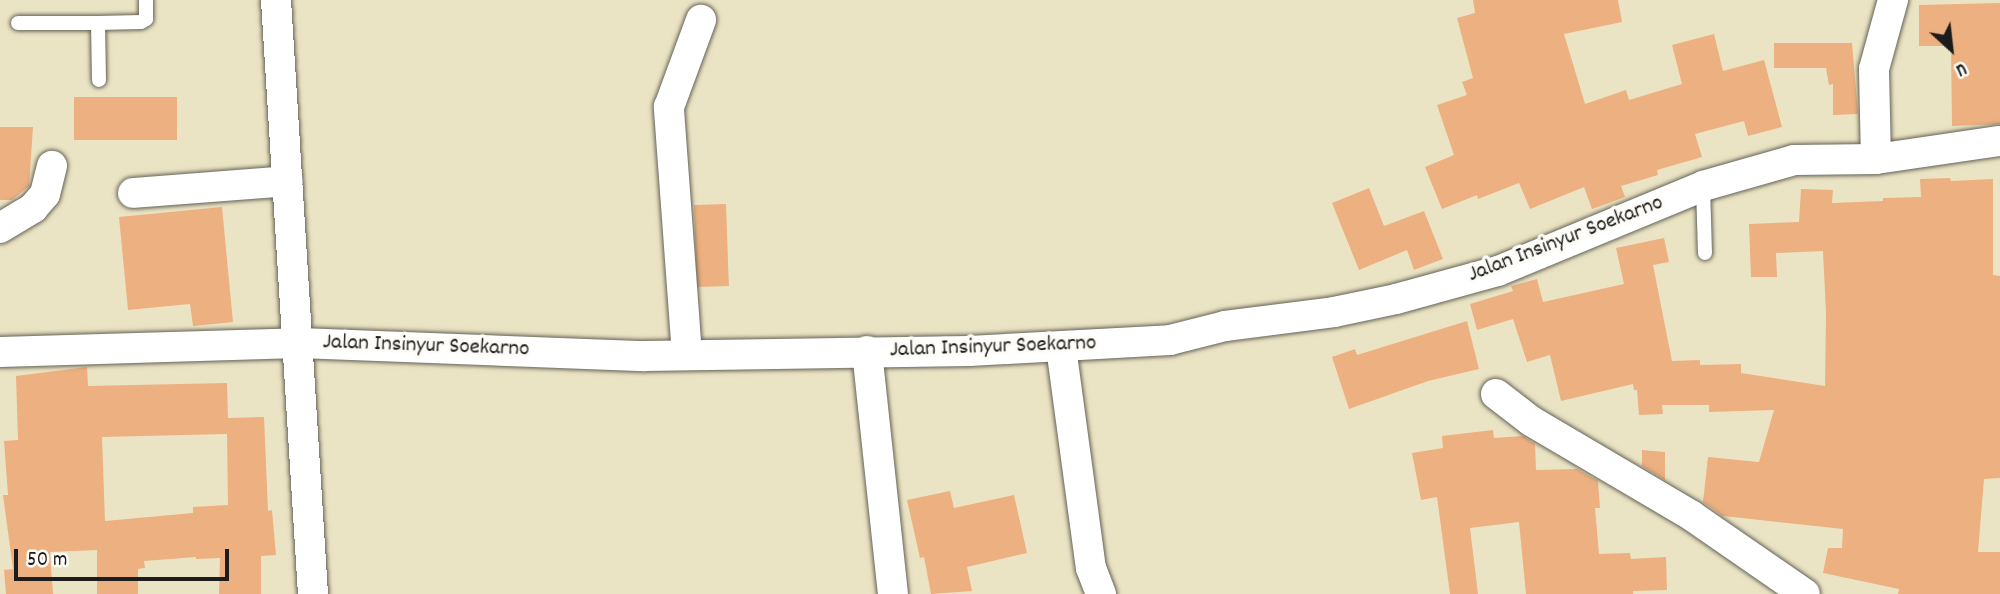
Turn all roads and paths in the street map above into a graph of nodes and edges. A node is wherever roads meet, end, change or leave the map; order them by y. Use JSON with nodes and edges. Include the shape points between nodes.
{"nodes":[{"id":1,"x":146,"y":0,"type":"edge"},
{"id":2,"x":276,"y":0,"type":"edge"},
{"id":3,"x":1893,"y":0,"type":"edge"},
{"id":4,"x":701,"y":20,"type":"dead end"},
{"id":5,"x":18,"y":23,"type":"dead end"},
{"id":6,"x":98,"y":23,"type":"junction"},
{"id":7,"x":99,"y":80,"type":"dead end"},
{"id":8,"x":2000,"y":141,"type":"edge"},
{"id":9,"x":1876,"y":159,"type":"junction"},
{"id":10,"x":52,"y":166,"type":"dead end"},
{"id":11,"x":288,"y":181,"type":"junction"},
{"id":12,"x":1703,"y":186,"type":"junction"},
{"id":13,"x":133,"y":192,"type":"dead end"},
{"id":14,"x":0,"y":228,"type":"edge"},
{"id":15,"x":1705,"y":253,"type":"dead end"},
{"id":16,"x":299,"y":342,"type":"junction"},
{"id":17,"x":1061,"y":348,"type":"junction"},
{"id":18,"x":867,"y":351,"type":"junction"},
{"id":19,"x":0,"y":352,"type":"edge"},
{"id":20,"x":687,"y":355,"type":"junction"},
{"id":21,"x":0,"y":375,"type":"edge"},
{"id":22,"x":1496,"y":394,"type":"dead end"},
{"id":23,"x":313,"y":594,"type":"edge"},
{"id":24,"x":893,"y":594,"type":"edge"},
{"id":25,"x":1101,"y":594,"type":"edge"},
{"id":26,"x":1805,"y":594,"type":"edge"}],
"edges":[{"from":1,"to":6,"type":"lane","via":[[146,19],[141,22]]},
{"from":2,"to":11,"type":"street","name":"Jalan Insinyur Soekarno"},
{"from":3,"to":9,"type":"street","via":[[1874,69]]},
{"from":4,"to":20,"type":"street","via":[[669,107]]},
{"from":5,"to":6,"type":"lane"},
{"from":6,"to":7,"type":"lane"},
{"from":8,"to":9,"type":"street","name":"Jalan Insinyur Soekarno"},
{"from":9,"to":12,"type":"street","name":"Jalan Insinyur Soekarno","via":[[1794,160]]},
{"from":10,"to":14,"type":"street","via":[[45,194],[33,208]]},
{"from":11,"to":13,"type":"street"},
{"from":11,"to":16,"type":"street","name":"Jalan Insinyur Soekarno"},
{"from":12,"to":15,"type":"lane"},
{"from":12,"to":17,"type":"street","name":"Jalan Insinyur Soekarno","via":[[1498,271],[1396,299],[1225,326],[1170,340]]},
{"from":16,"to":19,"type":"street"},
{"from":16,"to":20,"type":"street","name":"Jalan Insinyur Soekarno"},
{"from":16,"to":23,"type":"street"},
{"from":17,"to":18,"type":"street","name":"Jalan Insinyur Soekarno"},
{"from":17,"to":25,"type":"street","via":[[1091,568]]},
{"from":18,"to":20,"type":"street","name":"Jalan Insinyur Soekarno"},
{"from":18,"to":24,"type":"street"},
{"from":19,"to":21,"type":"street"},
{"from":22,"to":26,"type":"street","via":[[1531,421],[1692,516]]}]}
